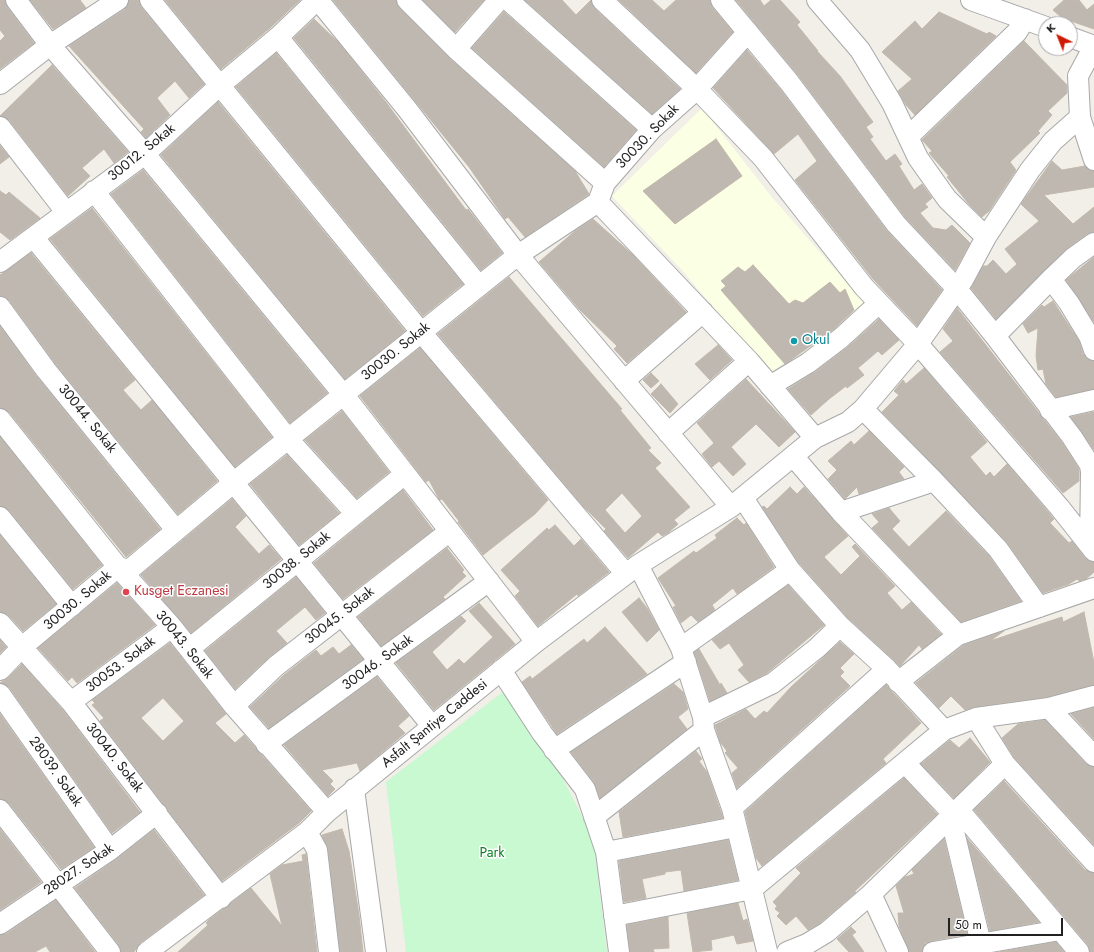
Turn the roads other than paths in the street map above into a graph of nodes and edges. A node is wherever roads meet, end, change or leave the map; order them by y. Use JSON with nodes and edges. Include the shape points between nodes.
{"nodes":[{"id":1,"x":16,"y":0,"type":"edge"},
{"id":2,"x":118,"y":0,"type":"edge"},
{"id":3,"x":150,"y":0,"type":"edge"},
{"id":4,"x":318,"y":0,"type":"edge"},
{"id":5,"x":407,"y":0,"type":"edge"},
{"id":6,"x":499,"y":0,"type":"edge"},
{"id":7,"x":508,"y":0,"type":"edge"},
{"id":8,"x":602,"y":0,"type":"edge"},
{"id":9,"x":721,"y":0,"type":"edge"},
{"id":10,"x":817,"y":0,"type":"edge"},
{"id":11,"x":970,"y":0,"type":"edge"},
{"id":12,"x":92,"y":6,"type":"edge"},
{"id":13,"x":1011,"y":6,"type":"edge"},
{"id":14,"x":1025,"y":19,"type":"junction"},
{"id":15,"x":1038,"y":24,"type":"edge"},
{"id":16,"x":748,"y":32,"type":"junction"},
{"id":17,"x":278,"y":37,"type":"junction"},
{"id":18,"x":1078,"y":40,"type":"edge"},
{"id":19,"x":50,"y":45,"type":"junction"},
{"id":20,"x":1094,"y":46,"type":"edge"},
{"id":21,"x":456,"y":49,"type":"junction"},
{"id":22,"x":0,"y":84,"type":"edge"},
{"id":23,"x":219,"y":86,"type":"junction"},
{"id":24,"x":697,"y":88,"type":"junction"},
{"id":25,"x":1080,"y":117,"type":"junction"},
{"id":26,"x":0,"y":127,"type":"edge"},
{"id":27,"x":652,"y":129,"type":"junction"},
{"id":28,"x":908,"y":137,"type":"junction"},
{"id":29,"x":145,"y":154,"type":"junction"},
{"id":30,"x":1094,"y":160,"type":"edge"},
{"id":31,"x":605,"y":183,"type":"junction"},
{"id":32,"x":94,"y":191,"type":"junction"},
{"id":33,"x":598,"y":202,"type":"junction"},
{"id":34,"x":66,"y":212,"type":"junction"},
{"id":35,"x":986,"y":237,"type":"junction"},
{"id":36,"x":34,"y":238,"type":"junction"},
{"id":37,"x":1094,"y":244,"type":"edge"},
{"id":38,"x":518,"y":255,"type":"junction"},
{"id":39,"x":1,"y":260,"type":"edge"},
{"id":40,"x":1051,"y":279,"type":"junction"},
{"id":41,"x":479,"y":286,"type":"junction"},
{"id":42,"x":957,"y":289,"type":"junction"},
{"id":43,"x":878,"y":304,"type":"junction"},
{"id":44,"x":0,"y":307,"type":"edge"},
{"id":45,"x":703,"y":312,"type":"junction"},
{"id":46,"x":421,"y":332,"type":"junction"},
{"id":47,"x":995,"y":336,"type":"junction"},
{"id":48,"x":918,"y":344,"type":"junction"},
{"id":49,"x":1094,"y":350,"type":"edge"},
{"id":50,"x":749,"y":361,"type":"junction"},
{"id":51,"x":624,"y":382,"type":"junction"},
{"id":52,"x":770,"y":386,"type":"junction"},
{"id":53,"x":343,"y":394,"type":"junction"},
{"id":54,"x":1094,"y":400,"type":"edge"},
{"id":55,"x":863,"y":409,"type":"junction"},
{"id":56,"x":1050,"y":410,"type":"junction"},
{"id":57,"x":0,"y":419,"type":"edge"},
{"id":58,"x":668,"y":433,"type":"junction"},
{"id":59,"x":815,"y":438,"type":"junction"},
{"id":60,"x":288,"y":439,"type":"junction"},
{"id":61,"x":793,"y":456,"type":"junction"},
{"id":62,"x":405,"y":474,"type":"junction"},
{"id":63,"x":934,"y":480,"type":"junction"},
{"id":64,"x":233,"y":483,"type":"junction"},
{"id":65,"x":737,"y":502,"type":"junction"},
{"id":66,"x":841,"y":512,"type":"junction"},
{"id":67,"x":355,"y":513,"type":"junction"},
{"id":68,"x":0,"y":517,"type":"edge"},
{"id":69,"x":176,"y":530,"type":"junction"},
{"id":70,"x":450,"y":531,"type":"junction"},
{"id":71,"x":1092,"y":549,"type":"edge"},
{"id":72,"x":298,"y":562,"type":"junction"},
{"id":73,"x":118,"y":567,"type":"junction"},
{"id":74,"x":632,"y":569,"type":"junction"},
{"id":75,"x":790,"y":570,"type":"junction"},
{"id":76,"x":489,"y":581,"type":"junction"},
{"id":77,"x":1094,"y":588,"type":"edge"},
{"id":78,"x":72,"y":606,"type":"junction"},
{"id":79,"x":1039,"y":607,"type":"junction"},
{"id":80,"x":341,"y":615,"type":"junction"},
{"id":81,"x":0,"y":623,"type":"edge"},
{"id":82,"x":840,"y":626,"type":"junction"},
{"id":83,"x":172,"y":628,"type":"junction"},
{"id":84,"x":958,"y":635,"type":"junction"},
{"id":85,"x":536,"y":642,"type":"junction"},
{"id":86,"x":22,"y":647,"type":"junction"},
{"id":87,"x":189,"y":649,"type":"junction"},
{"id":88,"x":684,"y":655,"type":"junction"},
{"id":89,"x":379,"y":662,"type":"junction"},
{"id":90,"x":0,"y":670,"type":"edge"},
{"id":91,"x":501,"y":670,"type":"junction"},
{"id":92,"x":892,"y":675,"type":"junction"},
{"id":93,"x":0,"y":694,"type":"edge"},
{"id":94,"x":1094,"y":696,"type":"edge"},
{"id":95,"x":71,"y":702,"type":"junction"},
{"id":96,"x":234,"y":706,"type":"junction"},
{"id":97,"x":1049,"y":708,"type":"junction"},
{"id":98,"x":976,"y":718,"type":"junction"},
{"id":99,"x":704,"y":724,"type":"junction"},
{"id":100,"x":432,"y":726,"type":"junction"},
{"id":101,"x":944,"y":730,"type":"junction"},
{"id":102,"x":266,"y":744,"type":"junction"},
{"id":103,"x":554,"y":750,"type":"junction"},
{"id":104,"x":1094,"y":756,"type":"edge"},
{"id":105,"x":905,"y":763,"type":"junction"},
{"id":106,"x":1005,"y":764,"type":"junction"},
{"id":107,"x":354,"y":789,"type":"junction"},
{"id":108,"x":0,"y":811,"type":"edge"},
{"id":109,"x":327,"y":812,"type":"junction"},
{"id":110,"x":157,"y":814,"type":"junction"},
{"id":111,"x":955,"y":815,"type":"junction"},
{"id":112,"x":594,"y":817,"type":"junction"},
{"id":113,"x":734,"y":818,"type":"junction"},
{"id":114,"x":307,"y":832,"type":"junction"},
{"id":115,"x":110,"y":850,"type":"junction"},
{"id":116,"x":606,"y":852,"type":"junction"},
{"id":117,"x":1094,"y":862,"type":"edge"},
{"id":118,"x":58,"y":884,"type":"junction"},
{"id":119,"x":752,"y":889,"type":"junction"},
{"id":120,"x":872,"y":894,"type":"junction"},
{"id":121,"x":221,"y":898,"type":"junction"},
{"id":122,"x":614,"y":916,"type":"junction"},
{"id":123,"x":0,"y":924,"type":"edge"},
{"id":124,"x":1060,"y":930,"type":"junction"},
{"id":125,"x":982,"y":948,"type":"edge"},
{"id":126,"x":326,"y":951,"type":"edge"},
{"id":127,"x":110,"y":952,"type":"edge"},
{"id":128,"x":147,"y":952,"type":"edge"},
{"id":129,"x":376,"y":952,"type":"edge"},
{"id":130,"x":619,"y":952,"type":"edge"},
{"id":131,"x":764,"y":952,"type":"edge"},
{"id":132,"x":787,"y":952,"type":"edge"},
{"id":133,"x":898,"y":952,"type":"edge"},
{"id":134,"x":933,"y":952,"type":"edge"},
{"id":135,"x":1079,"y":952,"type":"edge"}],
"edges":[{"from":1,"to":19,"type":"street"},
{"from":2,"to":12,"type":"street"},
{"from":3,"to":23,"type":"street"},
{"from":4,"to":17,"type":"street","name":"30012. Sokak"},
{"from":4,"to":38,"type":"street","via":[[407,109]]},
{"from":5,"to":21,"type":"street"},
{"from":6,"to":21,"type":"street"},
{"from":7,"to":27,"type":"street"},
{"from":8,"to":24,"type":"street"},
{"from":9,"to":16,"type":"street"},
{"from":10,"to":28,"type":"street","via":[[860,50]]},
{"from":11,"to":13,"type":"street"},
{"from":12,"to":19,"type":"street"},
{"from":13,"to":14,"type":"street"},
{"from":14,"to":15,"type":"street"},
{"from":14,"to":28,"type":"street","via":[[1017,32]]},
{"from":16,"to":24,"type":"street","name":"30030. Sokak"},
{"from":16,"to":42,"type":"street","via":[[896,224]]},
{"from":17,"to":23,"type":"street","name":"30012. Sokak"},
{"from":17,"to":41,"type":"street"},
{"from":18,"to":20,"type":"street"},
{"from":19,"to":22,"type":"street"},
{"from":19,"to":29,"type":"street"},
{"from":20,"to":25,"type":"street","via":[[1078,76]]},
{"from":21,"to":31,"type":"street"},
{"from":23,"to":29,"type":"street","name":"30012. Sokak"},
{"from":23,"to":46,"type":"street"},
{"from":24,"to":27,"type":"street","name":"30030. Sokak"},
{"from":24,"to":43,"type":"street","via":[[763,158]]},
{"from":25,"to":30,"type":"street"},
{"from":25,"to":35,"type":"street","name":"Asfalt Şantiye Caddesi","via":[[1052,141]]},
{"from":26,"to":34,"type":"street"},
{"from":27,"to":31,"type":"street","name":"30030. Sokak"},
{"from":28,"to":35,"type":"street","via":[[918,158],[947,199]]},
{"from":29,"to":32,"type":"street","name":"30012. Sokak"},
{"from":29,"to":53,"type":"street"},
{"from":31,"to":33,"type":"street","name":"30030. Sokak"},
{"from":32,"to":34,"type":"street","name":"30012. Sokak"},
{"from":32,"to":60,"type":"street"},
{"from":33,"to":38,"type":"street","name":"30030. Sokak"},
{"from":33,"to":45,"type":"street"},
{"from":34,"to":36,"type":"street","name":"30012. Sokak"},
{"from":35,"to":42,"type":"street","name":"Asfalt Şantiye Caddesi"},
{"from":36,"to":39,"type":"street","name":"30012. Sokak"},
{"from":36,"to":64,"type":"street"},
{"from":37,"to":40,"type":"street","via":[[1073,258]]},
{"from":38,"to":41,"type":"street","name":"30030. Sokak"},
{"from":38,"to":51,"type":"street"},
{"from":40,"to":47,"type":"street"},
{"from":40,"to":49,"type":"street","via":[[1089,336]]},
{"from":41,"to":46,"type":"street","name":"30030. Sokak"},
{"from":42,"to":47,"type":"street"},
{"from":42,"to":48,"type":"street","name":"Asfalt Şantiye Caddesi"},
{"from":43,"to":48,"type":"street"},
{"from":43,"to":52,"type":"street","via":[[841,338],[808,363]]},
{"from":44,"to":69,"type":"street","name":"30044. Sokak","via":[[46,370]]},
{"from":45,"to":50,"type":"street"},
{"from":45,"to":51,"type":"street"},
{"from":46,"to":53,"type":"street","name":"30030. Sokak"},
{"from":46,"to":74,"type":"street"},
{"from":47,"to":56,"type":"street"},
{"from":48,"to":55,"type":"street","name":"Asfalt Şantiye Caddesi"},
{"from":48,"to":71,"type":"street","via":[[1060,508]]},
{"from":50,"to":52,"type":"street"},
{"from":50,"to":58,"type":"street"},
{"from":51,"to":58,"type":"street"},
{"from":52,"to":59,"type":"street"},
{"from":53,"to":60,"type":"street","name":"30030. Sokak"},
{"from":53,"to":62,"type":"street"},
{"from":54,"to":56,"type":"street"},
{"from":55,"to":59,"type":"street","name":"Asfalt Şantiye Caddesi","via":[[848,422]]},
{"from":55,"to":63,"type":"street"},
{"from":56,"to":71,"type":"street","via":[[1090,464]]},
{"from":57,"to":73,"type":"street","name":"30043. Sokak"},
{"from":58,"to":65,"type":"street"},
{"from":59,"to":61,"type":"street","name":"Asfalt Şantiye Caddesi"},
{"from":60,"to":64,"type":"street","name":"30030. Sokak"},
{"from":60,"to":67,"type":"street"},
{"from":61,"to":65,"type":"street","name":"Asfalt Şantiye Caddesi"},
{"from":61,"to":66,"type":"street"},
{"from":62,"to":67,"type":"street","name":"30038. Sokak"},
{"from":62,"to":70,"type":"street"},
{"from":63,"to":66,"type":"street"},
{"from":63,"to":79,"type":"street","via":[[998,550]]},
{"from":64,"to":69,"type":"street","name":"30030. Sokak"},
{"from":64,"to":72,"type":"street"},
{"from":65,"to":74,"type":"street","name":"Asfalt Şantiye Caddesi"},
{"from":65,"to":75,"type":"street"},
{"from":66,"to":84,"type":"street"},
{"from":67,"to":72,"type":"street","name":"30038. Sokak"},
{"from":68,"to":78,"type":"street"},
{"from":69,"to":73,"type":"street","name":"30030. Sokak","via":[[129,570]]},
{"from":70,"to":76,"type":"street"},
{"from":70,"to":80,"type":"street","name":"30045. Sokak"},
{"from":72,"to":80,"type":"street"},
{"from":72,"to":87,"type":"street","name":"30038. Sokak"},
{"from":73,"to":78,"type":"street","name":"30030. Sokak"},
{"from":73,"to":83,"type":"street","name":"30043. Sokak"},
{"from":74,"to":85,"type":"street","name":"Asfalt Şantiye Caddesi"},
{"from":74,"to":88,"type":"street"},
{"from":75,"to":82,"type":"street"},
{"from":75,"to":88,"type":"street"},
{"from":76,"to":85,"type":"street"},
{"from":76,"to":89,"type":"street","name":"30046. Sokak"},
{"from":77,"to":79,"type":"street"},
{"from":78,"to":86,"type":"street","name":"30030. Sokak"},
{"from":79,"to":84,"type":"street"},
{"from":80,"to":89,"type":"street"},
{"from":80,"to":96,"type":"street","name":"30045. Sokak","via":[[276,666]]},
{"from":81,"to":86,"type":"street","name":"30040. Sokak"},
{"from":82,"to":92,"type":"street"},
{"from":82,"to":99,"type":"street","via":[[773,683]]},
{"from":83,"to":87,"type":"street","name":"30043. Sokak"},
{"from":83,"to":95,"type":"street","name":"30053. Sokak"},
{"from":84,"to":92,"type":"street"},
{"from":85,"to":91,"type":"street","name":"Asfalt Şantiye Caddesi"},
{"from":86,"to":90,"type":"street","name":"30030. Sokak"},
{"from":86,"to":95,"type":"street","name":"30040. Sokak"},
{"from":87,"to":96,"type":"street","name":"30043. Sokak"},
{"from":88,"to":99,"type":"street"},
{"from":88,"to":103,"type":"street"},
{"from":89,"to":100,"type":"street"},
{"from":89,"to":102,"type":"street","name":"30046. Sokak"},
{"from":91,"to":100,"type":"street","name":"Asfalt Şantiye Caddesi"},
{"from":91,"to":103,"type":"street"},
{"from":92,"to":101,"type":"street"},
{"from":92,"to":113,"type":"street"},
{"from":93,"to":115,"type":"street","name":"28039. Sokak"},
{"from":94,"to":97,"type":"street"},
{"from":95,"to":110,"type":"street","name":"30040. Sokak"},
{"from":96,"to":102,"type":"street","name":"30043. Sokak"},
{"from":97,"to":98,"type":"street"},
{"from":97,"to":104,"type":"street"},
{"from":98,"to":101,"type":"street"},
{"from":98,"to":106,"type":"street"},
{"from":99,"to":112,"type":"street"},
{"from":99,"to":113,"type":"street"},
{"from":100,"to":107,"type":"street","name":"Asfalt Şantiye Caddesi"},
{"from":101,"to":105,"type":"street"},
{"from":102,"to":109,"type":"street","name":"30043. Sokak"},
{"from":103,"to":112,"type":"street","via":[[585,789]]},
{"from":105,"to":111,"type":"street"},
{"from":105,"to":119,"type":"street"},
{"from":106,"to":111,"type":"street"},
{"from":106,"to":117,"type":"street"},
{"from":107,"to":109,"type":"street","name":"Asfalt Şantiye Caddesi"},
{"from":107,"to":129,"type":"street"},
{"from":108,"to":118,"type":"street"},
{"from":109,"to":114,"type":"street","name":"Asfalt Şantiye Caddesi"},
{"from":110,"to":115,"type":"street","name":"28027. Sokak"},
{"from":110,"to":121,"type":"street","name":"30040. Sokak"},
{"from":111,"to":120,"type":"street"},
{"from":111,"to":124,"type":"street"},
{"from":111,"to":125,"type":"street"},
{"from":112,"to":116,"type":"street"},
{"from":113,"to":116,"type":"street"},
{"from":113,"to":119,"type":"street"},
{"from":114,"to":121,"type":"street","name":"Asfalt Şantiye Caddesi"},
{"from":114,"to":126,"type":"street","via":[[317,850]]},
{"from":115,"to":118,"type":"street","name":"28027. Sokak"},
{"from":116,"to":122,"type":"street"},
{"from":118,"to":123,"type":"street","name":"28027. Sokak"},
{"from":118,"to":127,"type":"street"},
{"from":119,"to":122,"type":"street"},
{"from":119,"to":131,"type":"street"},
{"from":120,"to":132,"type":"street","via":[[827,932]]},
{"from":120,"to":133,"type":"street"},
{"from":121,"to":128,"type":"street","name":"Asfalt Şantiye Caddesi"},
{"from":122,"to":130,"type":"street"},
{"from":124,"to":125,"type":"street"},
{"from":124,"to":135,"type":"street"},
{"from":125,"to":134,"type":"street"}]}
